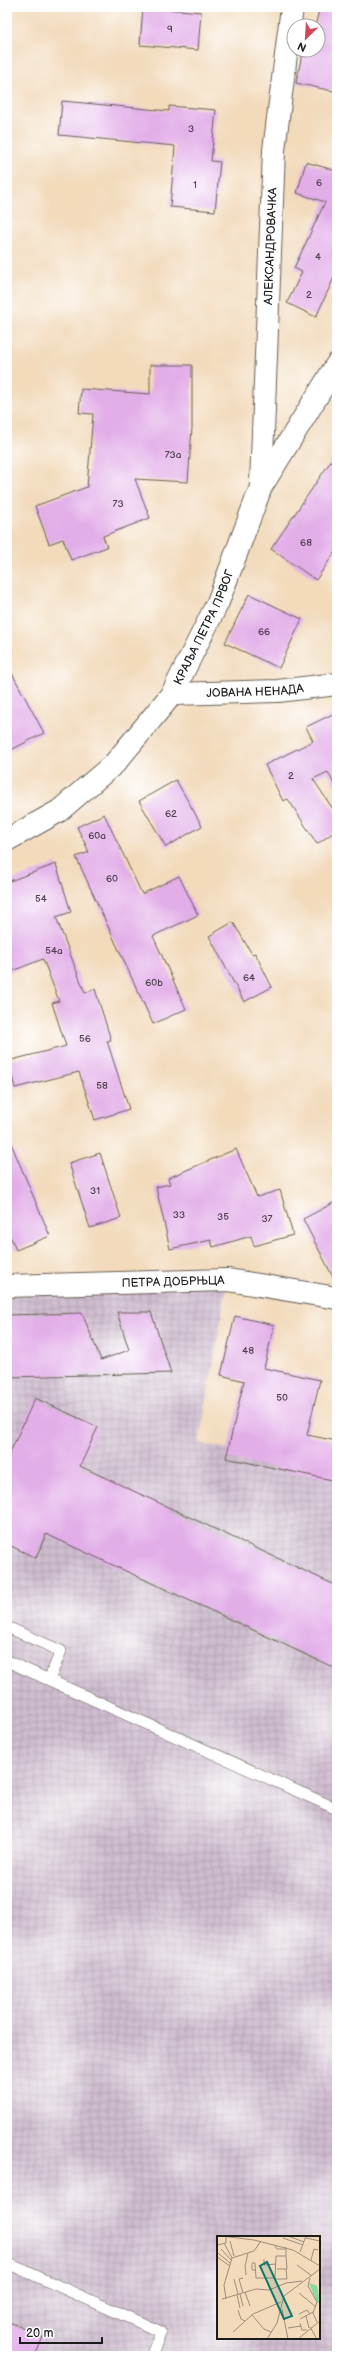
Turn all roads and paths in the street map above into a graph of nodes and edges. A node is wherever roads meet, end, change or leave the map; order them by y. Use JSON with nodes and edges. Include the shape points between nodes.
{"nodes":[{"id":1,"x":292,"y":7,"type":"edge"},
{"id":2,"x":337,"y":364,"type":"edge"},
{"id":3,"x":261,"y":487,"type":"junction"},
{"id":4,"x":337,"y":684,"type":"edge"},
{"id":5,"x":172,"y":694,"type":"junction"},
{"id":6,"x":7,"y":840,"type":"edge"},
{"id":7,"x":7,"y":1286,"type":"edge"},
{"id":8,"x":337,"y":1298,"type":"edge"},
{"id":9,"x":7,"y":1627,"type":"edge"},
{"id":10,"x":7,"y":1661,"type":"edge"},
{"id":11,"x":49,"y":1680,"type":"junction"},
{"id":12,"x":337,"y":1809,"type":"edge"},
{"id":13,"x":7,"y":2263,"type":"edge"},
{"id":14,"x":151,"y":2356,"type":"edge"}],
"edges":[{"from":1,"to":3,"type":"street","name":"АЛЕКСАНДРОВАЧКА","via":[[274,150]]},
{"from":2,"to":3,"type":"street","name":"КРАЉА ПЕТРА ПРВОГ"},
{"from":3,"to":5,"type":"street","name":"КРАЉА ПЕТРА ПРВОГ","via":[[218,602]]},
{"from":4,"to":5,"type":"street","name":"ЈОВАНА НЕНАДА","via":[[278,691]]},
{"from":5,"to":6,"type":"street","name":"КРАЉА ПЕТРА ПРВОГ","via":[[115,763],[59,811]]},
{"from":7,"to":8,"type":"street","name":"ПЕТРА ДОБРЊЦА","via":[[228,1280]]},
{"from":9,"to":11,"type":"lane","via":[[61,1650]]},
{"from":10,"to":11,"type":"lane"},
{"from":11,"to":12,"type":"lane"},
{"from":13,"to":14,"type":"lane","via":[[161,2332]]}]}
